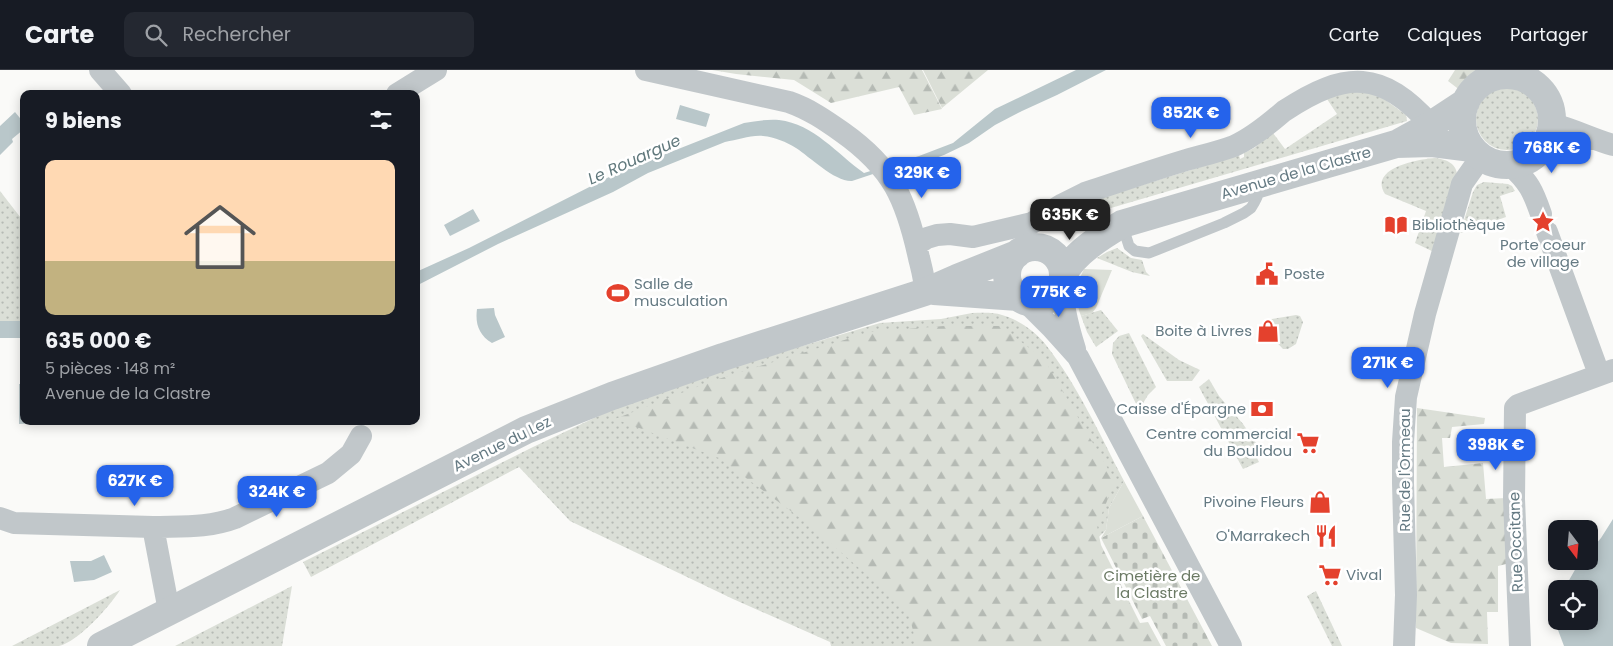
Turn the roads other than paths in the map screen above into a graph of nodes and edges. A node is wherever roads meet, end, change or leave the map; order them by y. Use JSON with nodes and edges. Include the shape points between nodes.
{"nodes":[{"id":1,"x":100,"y":70,"type":"edge"},
{"id":2,"x":436,"y":70,"type":"edge"},
{"id":3,"x":646,"y":70,"type":"edge"},
{"id":4,"x":1489,"y":76,"type":"edge"},
{"id":5,"x":1531,"y":76,"type":"edge"},
{"id":6,"x":118,"y":90,"type":"edge"},
{"id":7,"x":403,"y":90,"type":"edge"},
{"id":8,"x":1466,"y":102,"type":"junction"},
{"id":9,"x":1431,"y":125,"type":"junction"},
{"id":10,"x":1396,"y":144,"type":"junction"},
{"id":11,"x":1613,"y":145,"type":"edge"},
{"id":12,"x":1535,"y":148,"type":"junction"},
{"id":13,"x":1476,"y":152,"type":"junction"},
{"id":14,"x":1122,"y":224,"type":"junction"},
{"id":15,"x":917,"y":244,"type":"junction"},
{"id":16,"x":1027,"y":251,"type":"junction"},
{"id":17,"x":1063,"y":278,"type":"junction"},
{"id":18,"x":925,"y":292,"type":"junction"},
{"id":19,"x":1022,"y":299,"type":"junction"},
{"id":20,"x":1078,"y":357,"type":"junction"},
{"id":21,"x":1606,"y":372,"type":"edge"},
{"id":22,"x":361,"y":436,"type":"dead end"},
{"id":23,"x":0,"y":518,"type":"edge"},
{"id":24,"x":154,"y":527,"type":"junction"},
{"id":25,"x":169,"y":611,"type":"junction"},
{"id":26,"x":100,"y":646,"type":"edge"},
{"id":27,"x":1231,"y":646,"type":"edge"},
{"id":28,"x":1404,"y":646,"type":"edge"},
{"id":29,"x":1520,"y":646,"type":"edge"}],
"edges":[{"from":1,"to":6,"type":"street"},
{"from":2,"to":7,"type":"street"},
{"from":3,"to":15,"type":"street","via":[[770,97],[804,108],[825,120],[863,147],[882,168],[898,191]]},
{"from":4,"to":5,"type":"street"},
{"from":4,"to":8,"type":"street"},
{"from":5,"to":12,"type":"street","via":[[1551,108]]},
{"from":8,"to":9,"type":"street"},
{"from":8,"to":13,"type":"street","via":[[1462,123],[1465,136]]},
{"from":9,"to":10,"type":"street"},
{"from":9,"to":15,"type":"street","via":[[1394,84],[1376,75],[1351,73],[1318,86],[1236,145],[1085,193],[1032,223],[973,237],[937,235]]},
{"from":10,"to":13,"type":"street","name":"Avenue de la Clastre","via":[[1432,143]]},
{"from":10,"to":14,"type":"street","name":"Avenue de la Clastre"},
{"from":11,"to":12,"type":"street","via":[[1590,138]]},
{"from":12,"to":13,"type":"street","via":[[1492,163]]},
{"from":12,"to":21,"type":"street","via":[[1522,176],[1533,192]]},
{"from":13,"to":28,"type":"street","name":"Rue de l'Ormeau","via":[[1462,184],[1425,314],[1406,397],[1403,442]]},
{"from":14,"to":16,"type":"street","name":"Avenue de la Clastre","via":[[1105,225]]},
{"from":14,"to":17,"type":"street","name":"Avenue de la Clastre","via":[[1073,260]]},
{"from":15,"to":18,"type":"street"},
{"from":16,"to":17,"type":"street","via":[[1046,250],[1055,256],[1061,264]]},
{"from":16,"to":18,"type":"street","name":"Avenue du Lez"},
{"from":16,"to":19,"type":"street","via":[[1010,265],[1008,278],[1010,287]]},
{"from":17,"to":19,"type":"street","via":[[1057,293],[1050,299],[1038,303]]},
{"from":17,"to":20,"type":"street","via":[[1063,305]]},
{"from":18,"to":19,"type":"street","name":"Avenue du Lez","via":[[963,292]]},
{"from":18,"to":25,"type":"street","name":"Avenue du Lez","via":[[730,354],[526,430]]},
{"from":19,"to":20,"type":"street"},
{"from":20,"to":27,"type":"street"},
{"from":21,"to":29,"type":"street","name":"Rue Occitane","via":[[1515,408],[1514,498]]},
{"from":22,"to":24,"type":"street","via":[[351,454],[328,473],[235,518],[208,525]]},
{"from":23,"to":24,"type":"street","via":[[14,523]]},
{"from":24,"to":25,"type":"street"},
{"from":25,"to":26,"type":"street","name":"Avenue du Lez"}]}
